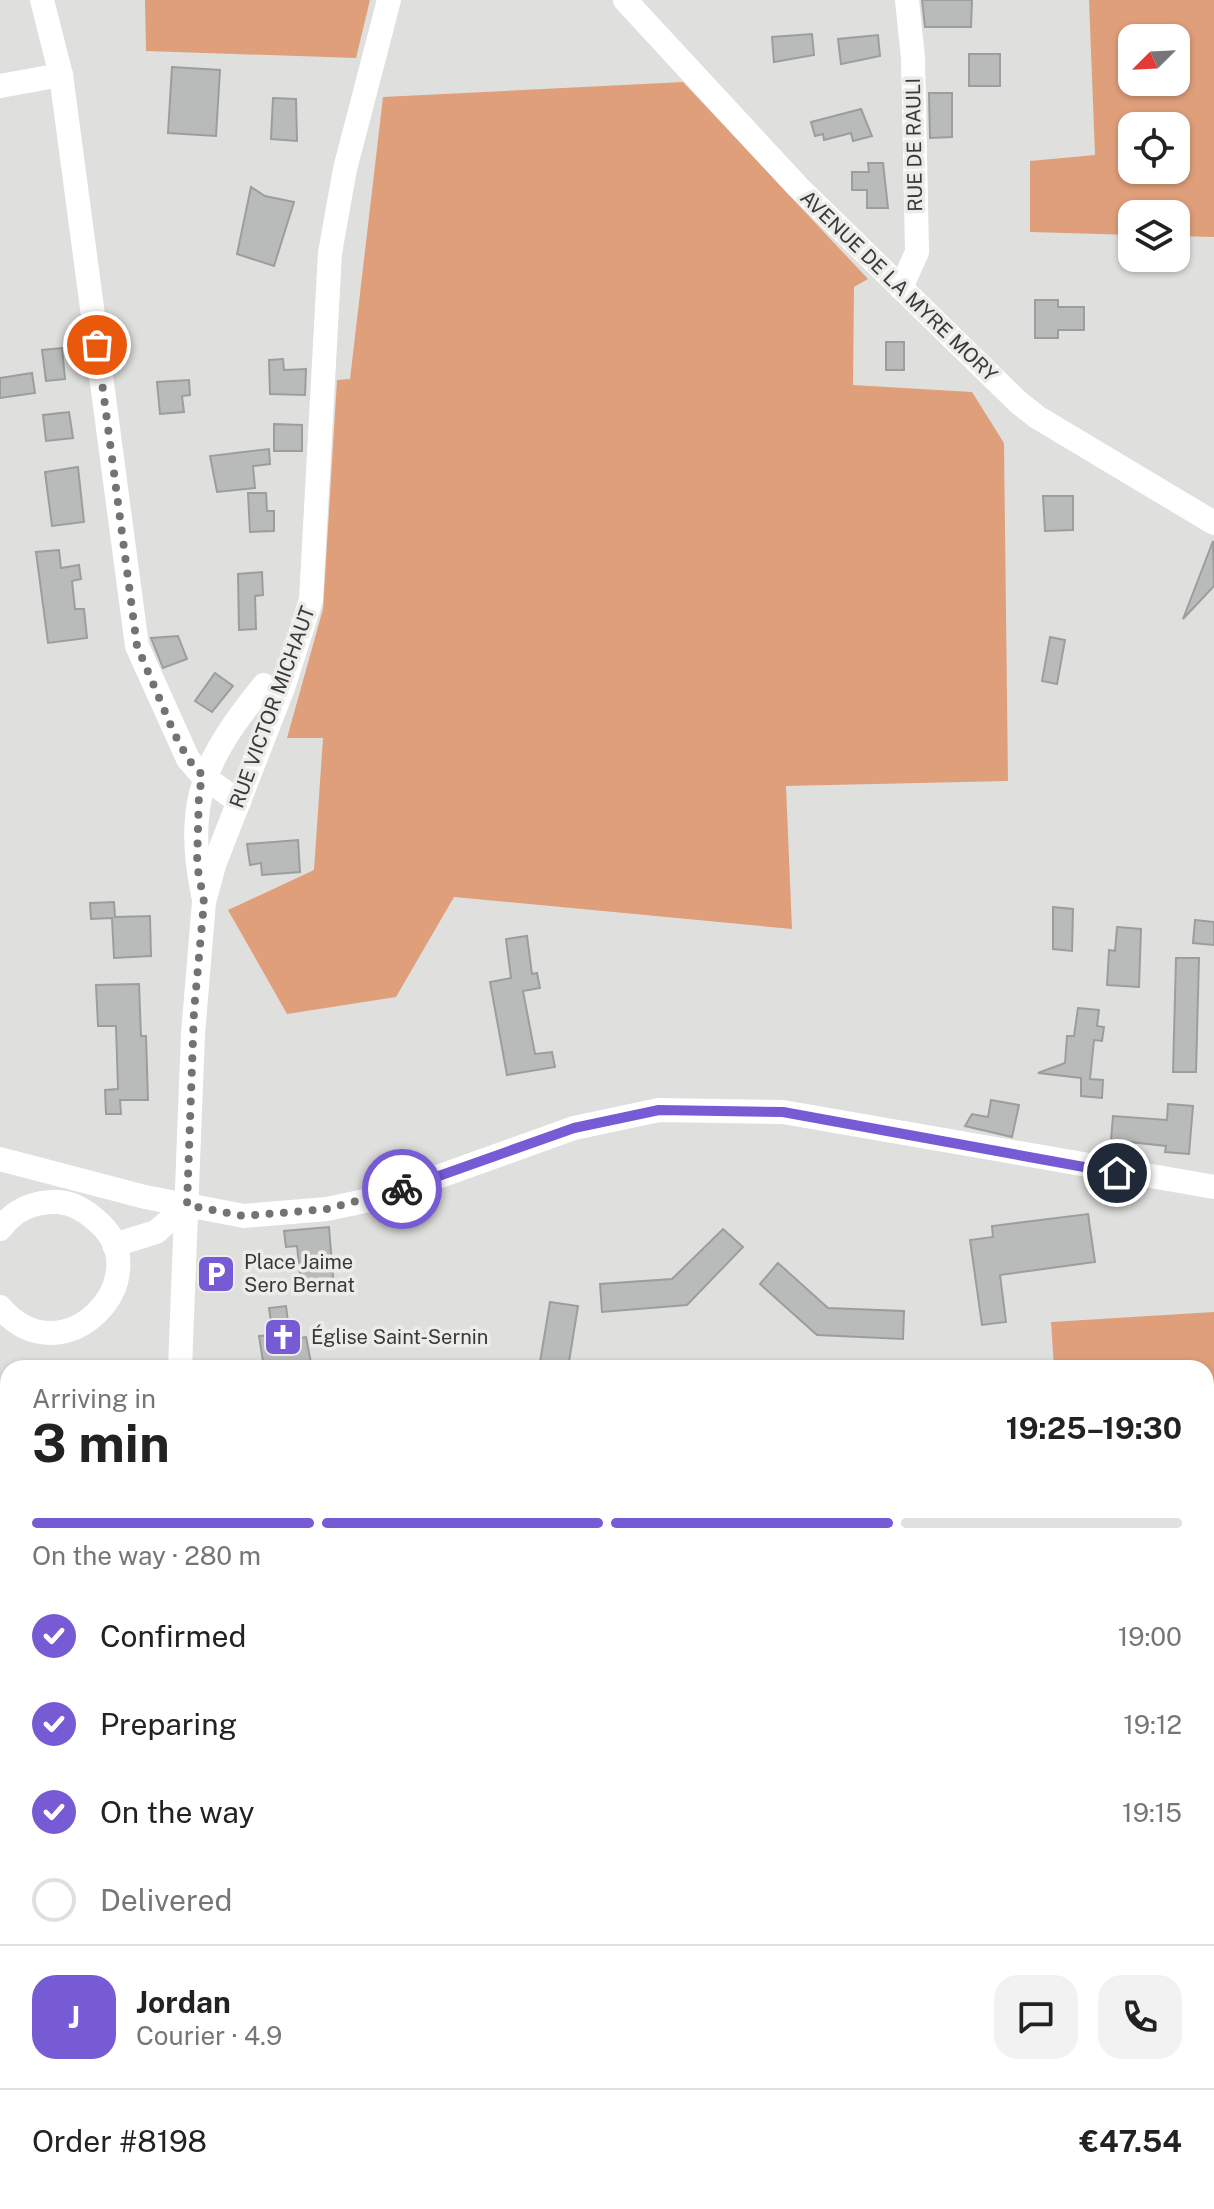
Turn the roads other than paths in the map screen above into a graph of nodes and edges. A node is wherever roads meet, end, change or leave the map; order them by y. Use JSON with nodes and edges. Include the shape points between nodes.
{"nodes":[{"id":1,"x":42,"y":0,"type":"edge"},
{"id":2,"x":389,"y":0,"type":"edge"},
{"id":3,"x":625,"y":0,"type":"edge"},
{"id":4,"x":907,"y":0,"type":"edge"},
{"id":5,"x":61,"y":75,"type":"junction"},
{"id":6,"x":0,"y":86,"type":"edge"},
{"id":7,"x":901,"y":288,"type":"junction"},
{"id":8,"x":1214,"y":523,"type":"edge"},
{"id":9,"x":264,"y":685,"type":"dead end"},
{"id":10,"x":203,"y":776,"type":"junction"},
{"id":11,"x":239,"y":802,"type":"junction"},
{"id":12,"x":204,"y":902,"type":"junction"},
{"id":13,"x":0,"y":1159,"type":"edge"},
{"id":14,"x":1214,"y":1187,"type":"edge"},
{"id":15,"x":187,"y":1205,"type":"junction"},
{"id":16,"x":0,"y":1229,"type":"edge"},
{"id":17,"x":114,"y":1245,"type":"junction"},
{"id":18,"x":0,"y":1307,"type":"edge"},
{"id":19,"x":180,"y":1360,"type":"edge"}],
"edges":[{"from":1,"to":5,"type":"street"},
{"from":2,"to":11,"type":"street","name":"RUE VICTOR MICHAUT","via":[[345,169],[330,253],[311,600]]},
{"from":3,"to":7,"type":"street","name":"AVENUE DE LA MYRE MORY","via":[[798,187]]},
{"from":4,"to":7,"type":"street","name":"RUE DE RAULI","via":[[917,252]]},
{"from":5,"to":6,"type":"street"},
{"from":5,"to":10,"type":"street","via":[[137,646],[181,746]]},
{"from":7,"to":8,"type":"street","name":"AVENUE DE LA MYRE MORY","via":[[1037,417]]},
{"from":9,"to":10,"type":"street","via":[[231,726]]},
{"from":10,"to":11,"type":"street"},
{"from":10,"to":12,"type":"street","via":[[197,865]]},
{"from":11,"to":12,"type":"street","name":"RUE VICTOR MICHAUT"},
{"from":12,"to":15,"type":"street","name":"RUE VICTOR MICHAUT"},
{"from":13,"to":15,"type":"street"},
{"from":14,"to":15,"type":"street","via":[[783,1112],[659,1110],[574,1128],[379,1198],[327,1209],[244,1216]]},
{"from":15,"to":17,"type":"street","via":[[156,1232]]},
{"from":15,"to":19,"type":"street","name":"RUE VICTOR MICHAUT"},
{"from":16,"to":17,"type":"street","via":[[28,1206],[63,1202],[85,1210]]},
{"from":17,"to":18,"type":"street","via":[[118,1264],[108,1302],[73,1330],[29,1330]]}]}
